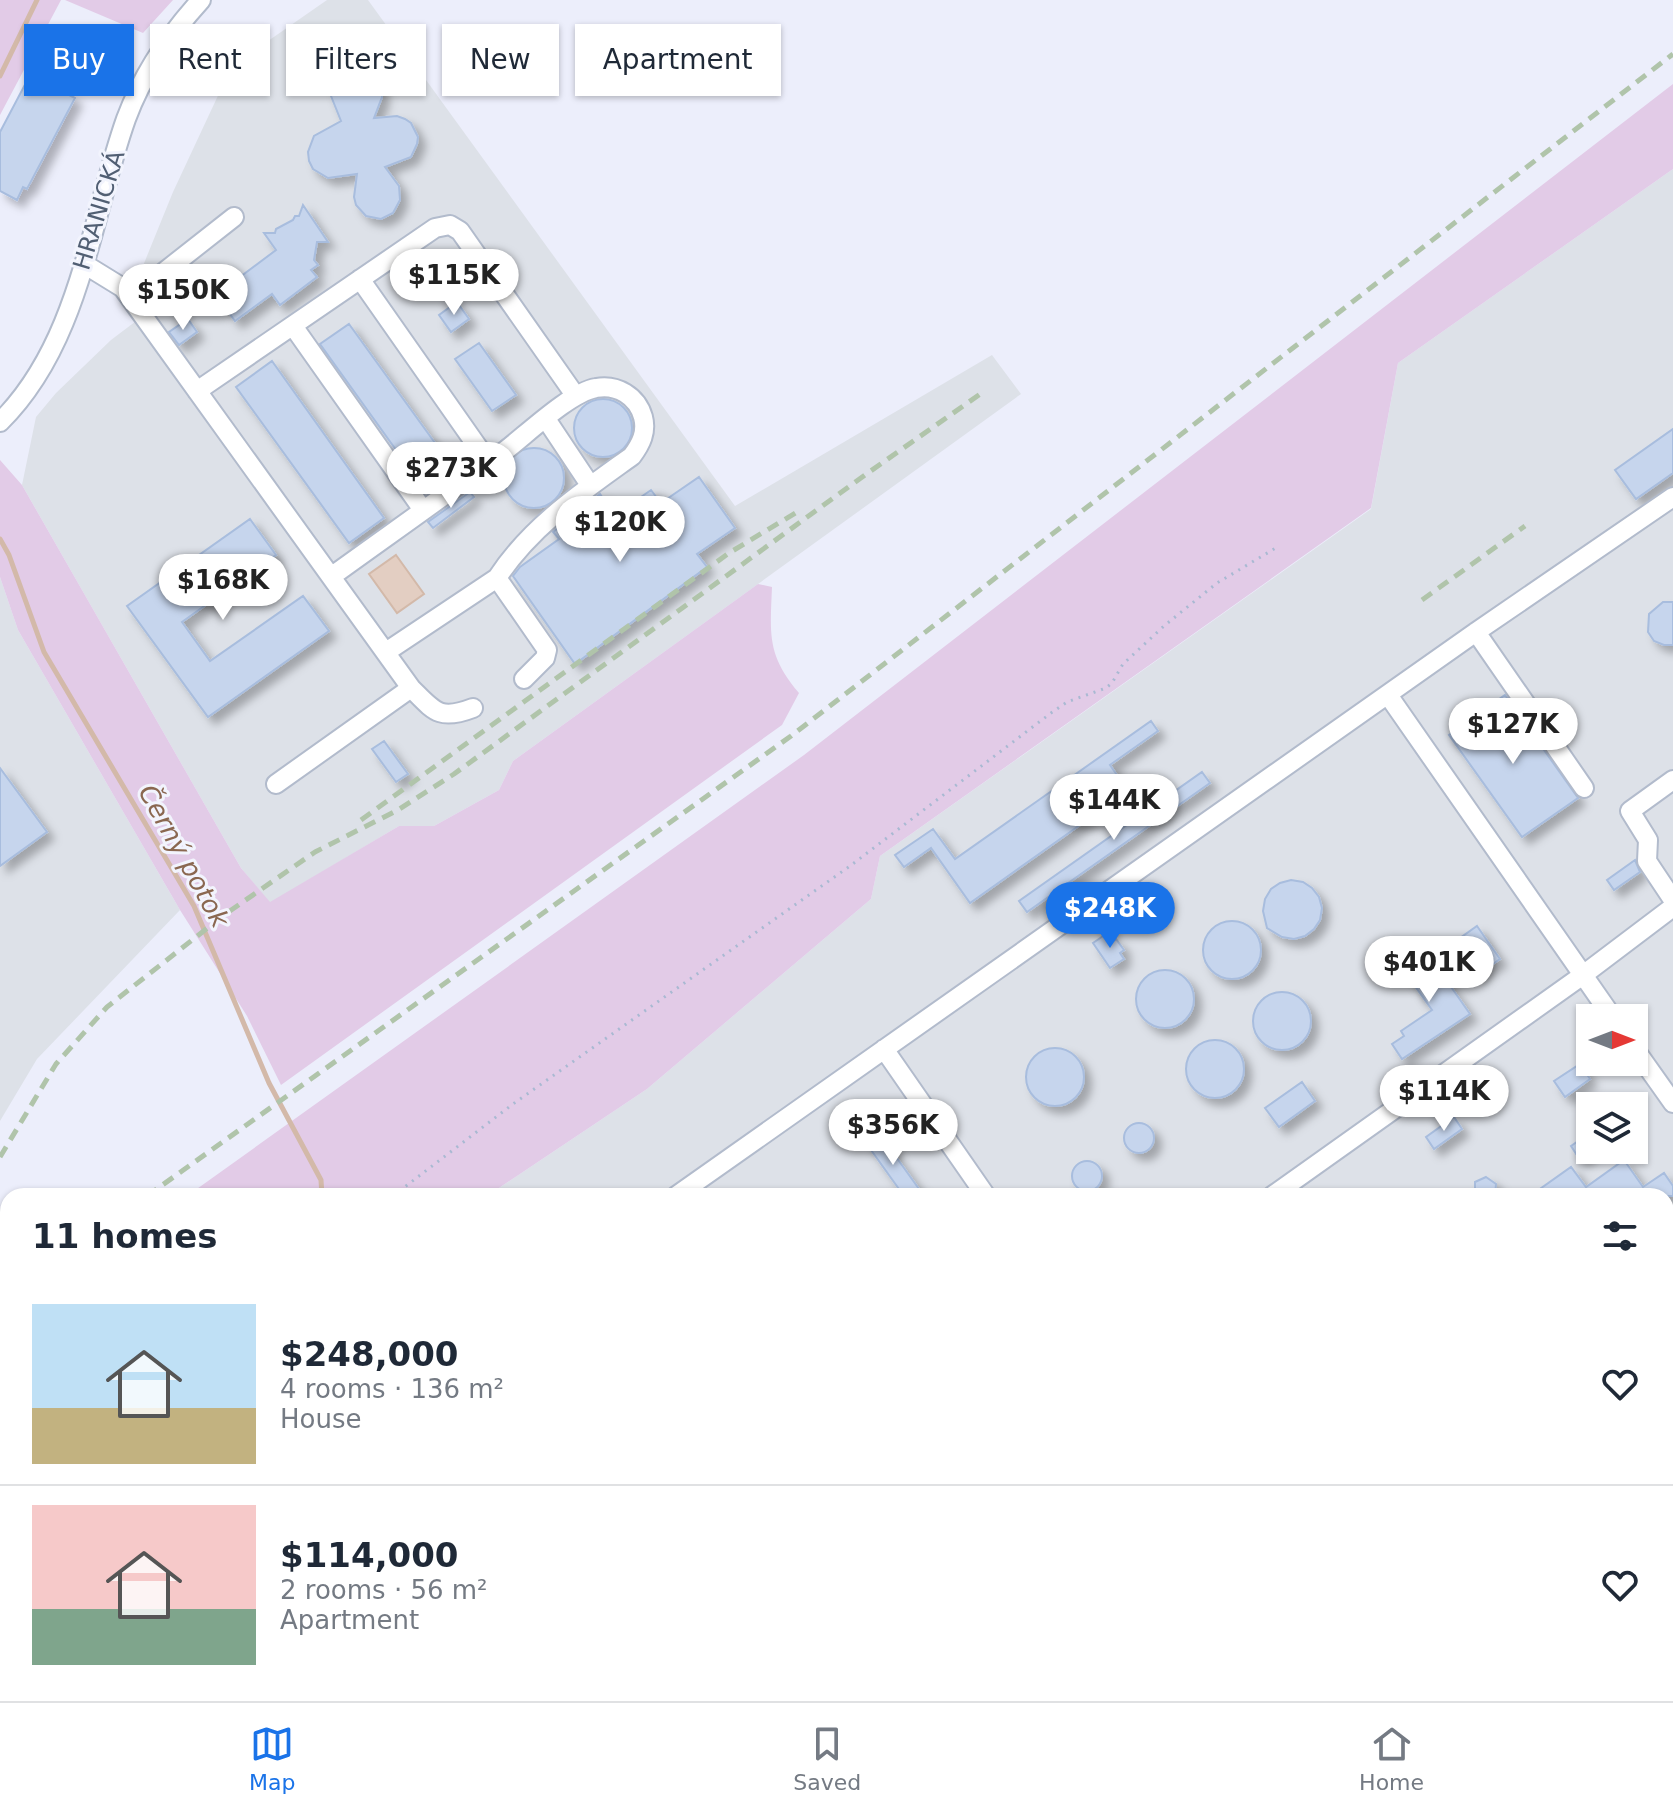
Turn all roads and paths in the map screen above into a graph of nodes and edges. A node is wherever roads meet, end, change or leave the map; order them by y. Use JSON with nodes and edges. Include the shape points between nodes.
{"nodes":[{"id":1,"x":201,"y":0,"type":"edge"},
{"id":2,"x":234,"y":217,"type":"dead end"},
{"id":3,"x":84,"y":264,"type":"junction"},
{"id":4,"x":360,"y":279,"type":"junction"},
{"id":5,"x":131,"y":298,"type":"junction"},
{"id":6,"x":293,"y":326,"type":"junction"},
{"id":7,"x":197,"y":391,"type":"junction"},
{"id":8,"x":575,"y":395,"type":"junction"},
{"id":9,"x":546,"y":419,"type":"junction"},
{"id":10,"x":0,"y":422,"type":"edge"},
{"id":11,"x":489,"y":463,"type":"junction"},
{"id":12,"x":590,"y":485,"type":"junction"},
{"id":13,"x":1673,"y":497,"type":"edge"},
{"id":14,"x":423,"y":510,"type":"junction"},
{"id":15,"x":1279,"y":546,"type":"dead end"},
{"id":16,"x":332,"y":576,"type":"junction"},
{"id":17,"x":497,"y":578,"type":"junction"},
{"id":18,"x":1476,"y":632,"type":"junction"},
{"id":19,"x":386,"y":652,"type":"junction"},
{"id":20,"x":524,"y":679,"type":"dead end"},
{"id":21,"x":411,"y":688,"type":"junction"},
{"id":22,"x":1388,"y":695,"type":"junction"},
{"id":23,"x":473,"y":708,"type":"dead end"},
{"id":24,"x":1673,"y":780,"type":"edge"},
{"id":25,"x":276,"y":784,"type":"dead end"},
{"id":26,"x":1584,"y":788,"type":"dead end"},
{"id":27,"x":1673,"y":900,"type":"edge"},
{"id":28,"x":1673,"y":907,"type":"edge"},
{"id":29,"x":1583,"y":975,"type":"junction"},
{"id":30,"x":1603,"y":1004,"type":"edge"},
{"id":31,"x":884,"y":1049,"type":"junction"},
{"id":32,"x":1648,"y":1068,"type":"edge"},
{"id":33,"x":1673,"y":1103,"type":"edge"},
{"id":34,"x":403,"y":1188,"type":"edge"},
{"id":35,"x":687,"y":1188,"type":"edge"},
{"id":36,"x":980,"y":1188,"type":"edge"},
{"id":37,"x":1283,"y":1188,"type":"edge"}],
"edges":[{"from":1,"to":3,"type":"street","name":"HRANICKÁ","via":[[159,55],[127,118]]},
{"from":2,"to":5,"type":"street"},
{"from":3,"to":5,"type":"street"},
{"from":3,"to":10,"type":"street","name":"HRANICKÁ","via":[[44,367]]},
{"from":4,"to":6,"type":"street"},
{"from":4,"to":8,"type":"street","via":[[435,228],[455,227]]},
{"from":4,"to":11,"type":"street"},
{"from":5,"to":7,"type":"street"},
{"from":6,"to":7,"type":"street"},
{"from":6,"to":14,"type":"street"},
{"from":7,"to":16,"type":"street"},
{"from":8,"to":9,"type":"street"},
{"from":8,"to":12,"type":"street","via":[[594,388],[620,390],[640,408],[644,420],[644,433],[632,456]]},
{"from":9,"to":11,"type":"street"},
{"from":9,"to":12,"type":"street"},
{"from":11,"to":14,"type":"street"},
{"from":12,"to":17,"type":"street","via":[[549,517]]},
{"from":13,"to":18,"type":"street"},
{"from":14,"to":16,"type":"street"},
{"from":15,"to":34,"type":"path","via":[[1217,583],[1164,626],[1106,688],[1051,713],[850,866],[513,1104]]},
{"from":16,"to":19,"type":"street"},
{"from":17,"to":19,"type":"street"},
{"from":17,"to":20,"type":"street","via":[[547,650]]},
{"from":18,"to":22,"type":"street"},
{"from":18,"to":26,"type":"street"},
{"from":19,"to":21,"type":"street"},
{"from":21,"to":23,"type":"street","via":[[440,714]]},
{"from":21,"to":25,"type":"street"},
{"from":22,"to":29,"type":"street"},
{"from":22,"to":31,"type":"street"},
{"from":24,"to":27,"type":"street","via":[[1630,811],[1648,840],[1647,861]]},
{"from":28,"to":29,"type":"street"},
{"from":29,"to":30,"type":"street"},
{"from":29,"to":37,"type":"street"},
{"from":31,"to":35,"type":"street"},
{"from":31,"to":36,"type":"street"},
{"from":32,"to":33,"type":"street"}]}
